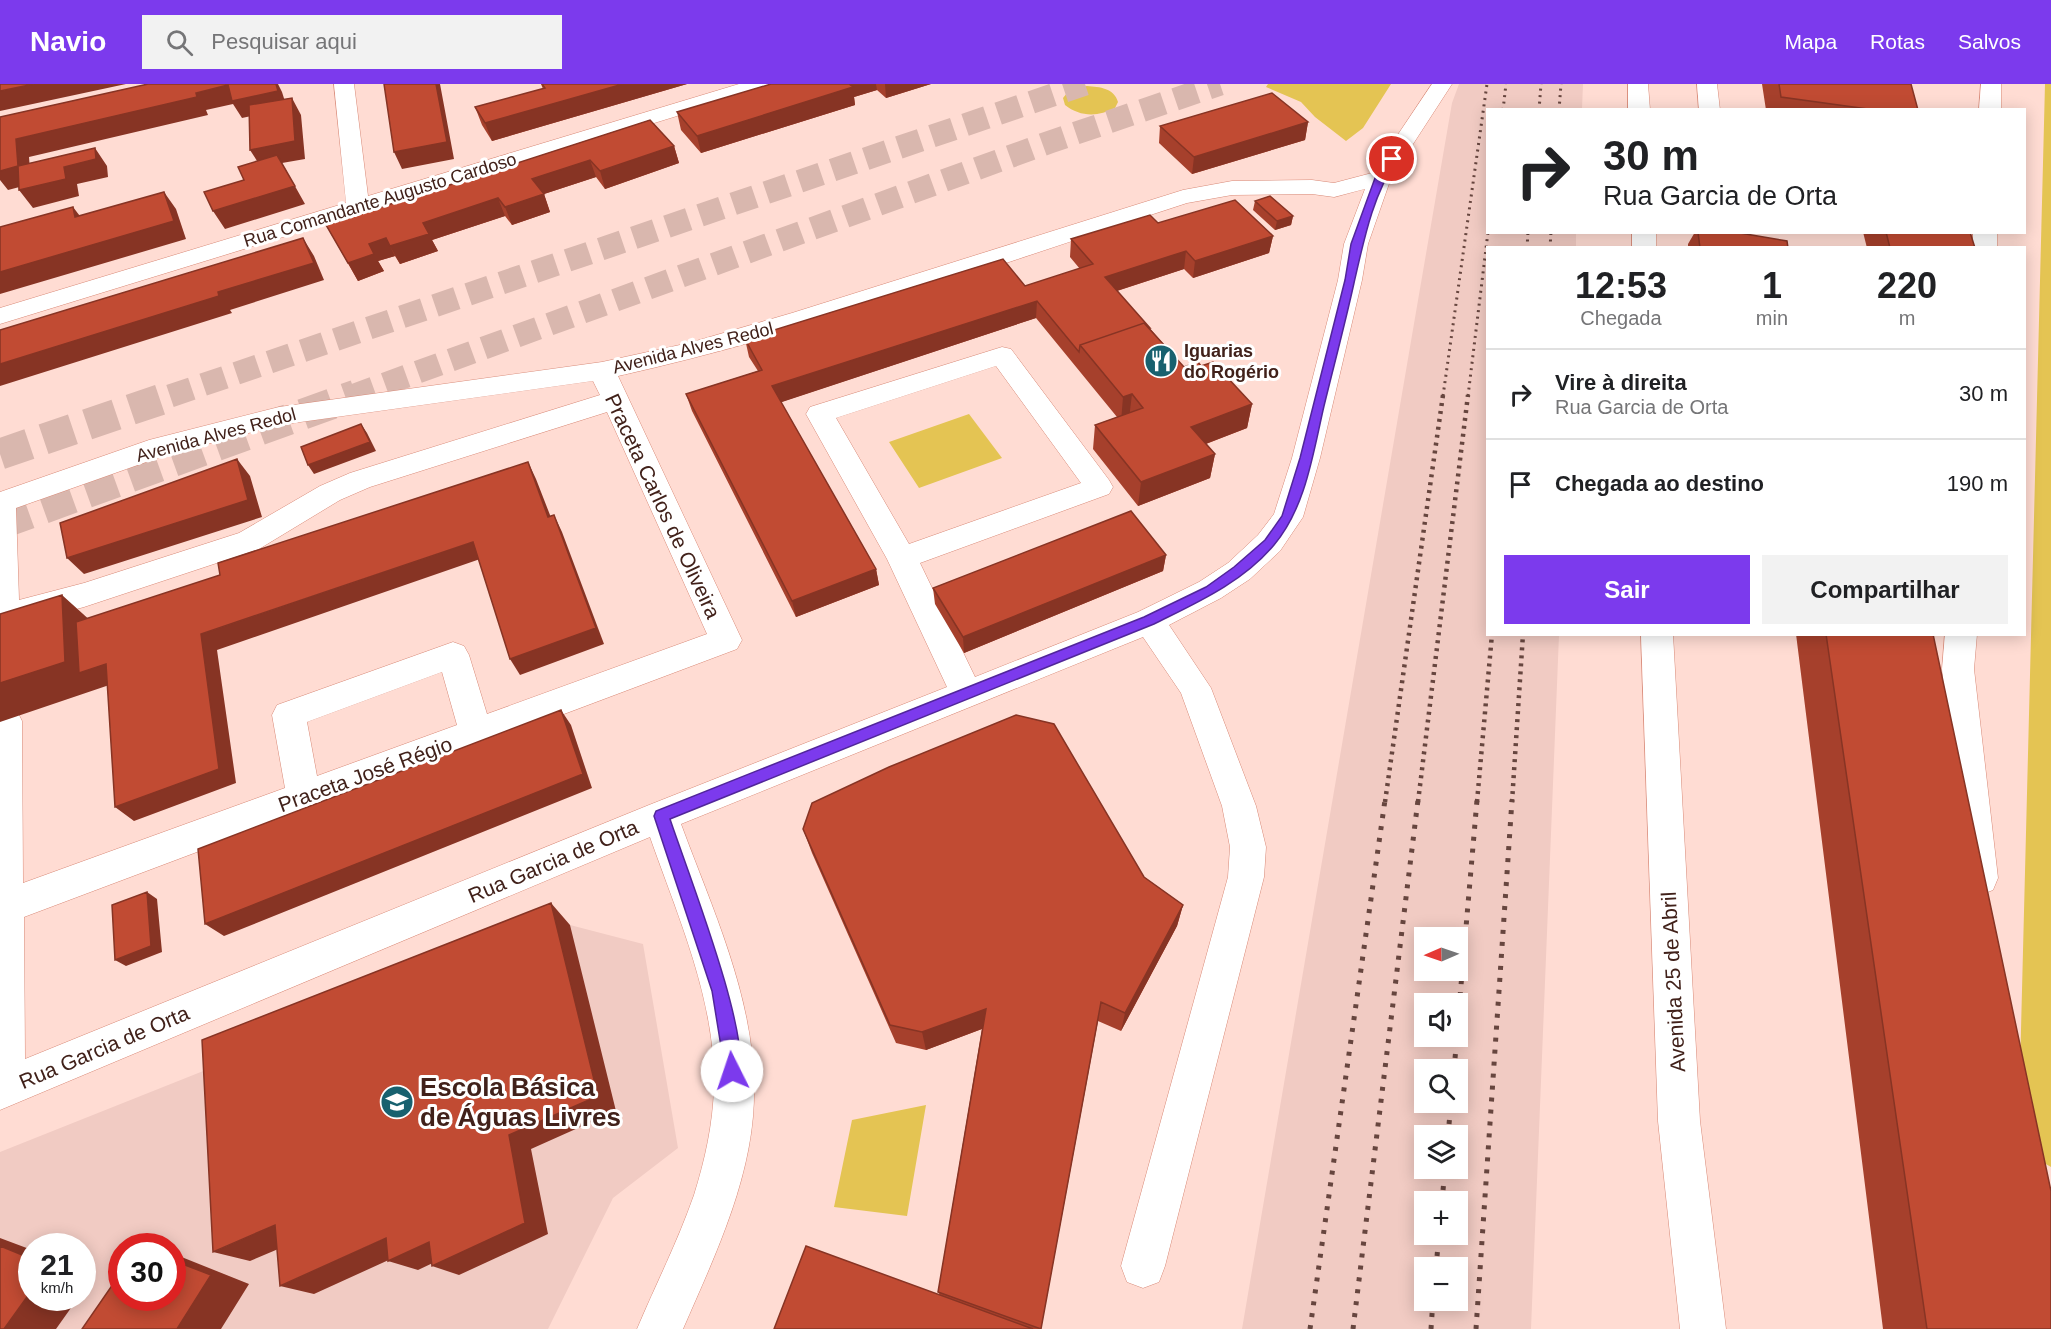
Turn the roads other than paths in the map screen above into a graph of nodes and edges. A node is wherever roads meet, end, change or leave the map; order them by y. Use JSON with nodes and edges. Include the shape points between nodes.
{"nodes":[{"id":1,"x":344,"y":84,"type":"edge"},
{"id":2,"x":761,"y":84,"type":"edge"},
{"id":3,"x":1442,"y":84,"type":"edge"},
{"id":4,"x":1638,"y":84,"type":"edge"},
{"id":5,"x":1707,"y":84,"type":"edge"},
{"id":6,"x":1991,"y":84,"type":"edge"},
{"id":7,"x":1639,"y":108,"type":"edge"},
{"id":8,"x":1710,"y":108,"type":"edge"},
{"id":9,"x":1990,"y":108,"type":"edge"},
{"id":10,"x":1380,"y":178,"type":"junction"},
{"id":11,"x":1312,"y":187,"type":"junction"},
{"id":12,"x":358,"y":207,"type":"junction"},
{"id":13,"x":1356,"y":244,"type":"junction"},
{"id":14,"x":0,"y":316,"type":"edge"},
{"id":15,"x":602,"y":371,"type":"junction"},
{"id":16,"x":614,"y":400,"type":"junction"},
{"id":17,"x":1,"y":503,"type":"edge"},
{"id":18,"x":902,"y":558,"type":"junction"},
{"id":19,"x":3,"y":616,"type":"edge"},
{"id":20,"x":1149,"y":621,"type":"junction"},
{"id":21,"x":1656,"y":636,"type":"edge"},
{"id":22,"x":1961,"y":636,"type":"edge"},
{"id":23,"x":726,"y":640,"type":"joint"},
{"id":24,"x":5,"y":652,"type":"edge"},
{"id":25,"x":966,"y":692,"type":"junction"},
{"id":26,"x":5,"y":721,"type":"edge"},
{"id":27,"x":476,"y":733,"type":"junction"},
{"id":28,"x":304,"y":797,"type":"junction"},
{"id":29,"x":661,"y":816,"type":"junction"},
{"id":30,"x":2,"y":909,"type":"edge"},
{"id":31,"x":1983,"y":912,"type":"edge"},
{"id":32,"x":3,"y":1089,"type":"edge"},
{"id":33,"x":1143,"y":1266,"type":"dead end"},
{"id":34,"x":660,"y":1329,"type":"edge"},
{"id":35,"x":1703,"y":1329,"type":"edge"}],
"edges":[{"from":1,"to":12,"type":"street"},
{"from":2,"to":12,"type":"street","name":"Rua Comandante Augusto Cardoso"},
{"from":3,"to":10,"type":"street","name":"Rua Garcia de Orta"},
{"from":4,"to":7,"type":"street"},
{"from":5,"to":8,"type":"street"},
{"from":6,"to":9,"type":"street"},
{"from":10,"to":11,"type":"street","name":"Avenida Alves Redol","via":[[1334,190]]},
{"from":10,"to":13,"type":"street","name":"Rua Garcia de Orta"},
{"from":11,"to":13,"type":"street","via":[[1333,206]]},
{"from":11,"to":15,"type":"street","name":"Avenida Alves Redol","via":[[1232,188],[1183,197],[801,320]]},
{"from":12,"to":14,"type":"street","name":"Rua Comandante Augusto Cardoso"},
{"from":13,"to":20,"type":"street","name":"Rua Garcia de Orta","via":[[1306,458],[1288,517],[1269,543],[1239,571]]},
{"from":15,"to":16,"type":"street","name":"Praceta Carlos de Oliveira"},
{"from":15,"to":17,"type":"street","name":"Avenida Alves Redol","via":[[279,416],[159,447]]},
{"from":16,"to":19,"type":"street","via":[[360,480],[330,493],[249,541],[84,596]]},
{"from":16,"to":23,"type":"street","name":"Praceta Carlos de Oliveira"},
{"from":17,"to":19,"type":"street"},
{"from":18,"to":18,"type":"street","via":[[1099,486],[1002,355],[820,414]]},
{"from":18,"to":25,"type":"street"},
{"from":19,"to":24,"type":"street"},
{"from":20,"to":25,"type":"street","name":"Rua Garcia de Orta"},
{"from":20,"to":33,"type":"street","via":[[1195,688],[1239,806],[1248,847],[1246,877]]},
{"from":21,"to":35,"type":"street","name":"Avenida 25 de Abril","via":[[1679,1121]]},
{"from":22,"to":31,"type":"street","via":[[1958,669]]},
{"from":23,"to":27,"type":"street","name":"Praceta José Régio"},
{"from":25,"to":29,"type":"street","name":"Rua Garcia de Orta"},
{"from":26,"to":30,"type":"street"},
{"from":27,"to":28,"type":"street","name":"Praceta José Régio"},
{"from":27,"to":28,"type":"street","via":[[453,655],[289,715]]},
{"from":28,"to":30,"type":"street","name":"Praceta José Régio"},
{"from":29,"to":32,"type":"street","name":"Rua Garcia de Orta"},
{"from":29,"to":34,"type":"street","via":[[720,991],[732,1053],[733,1109],[709,1216]]},
{"from":30,"to":32,"type":"street"}]}
